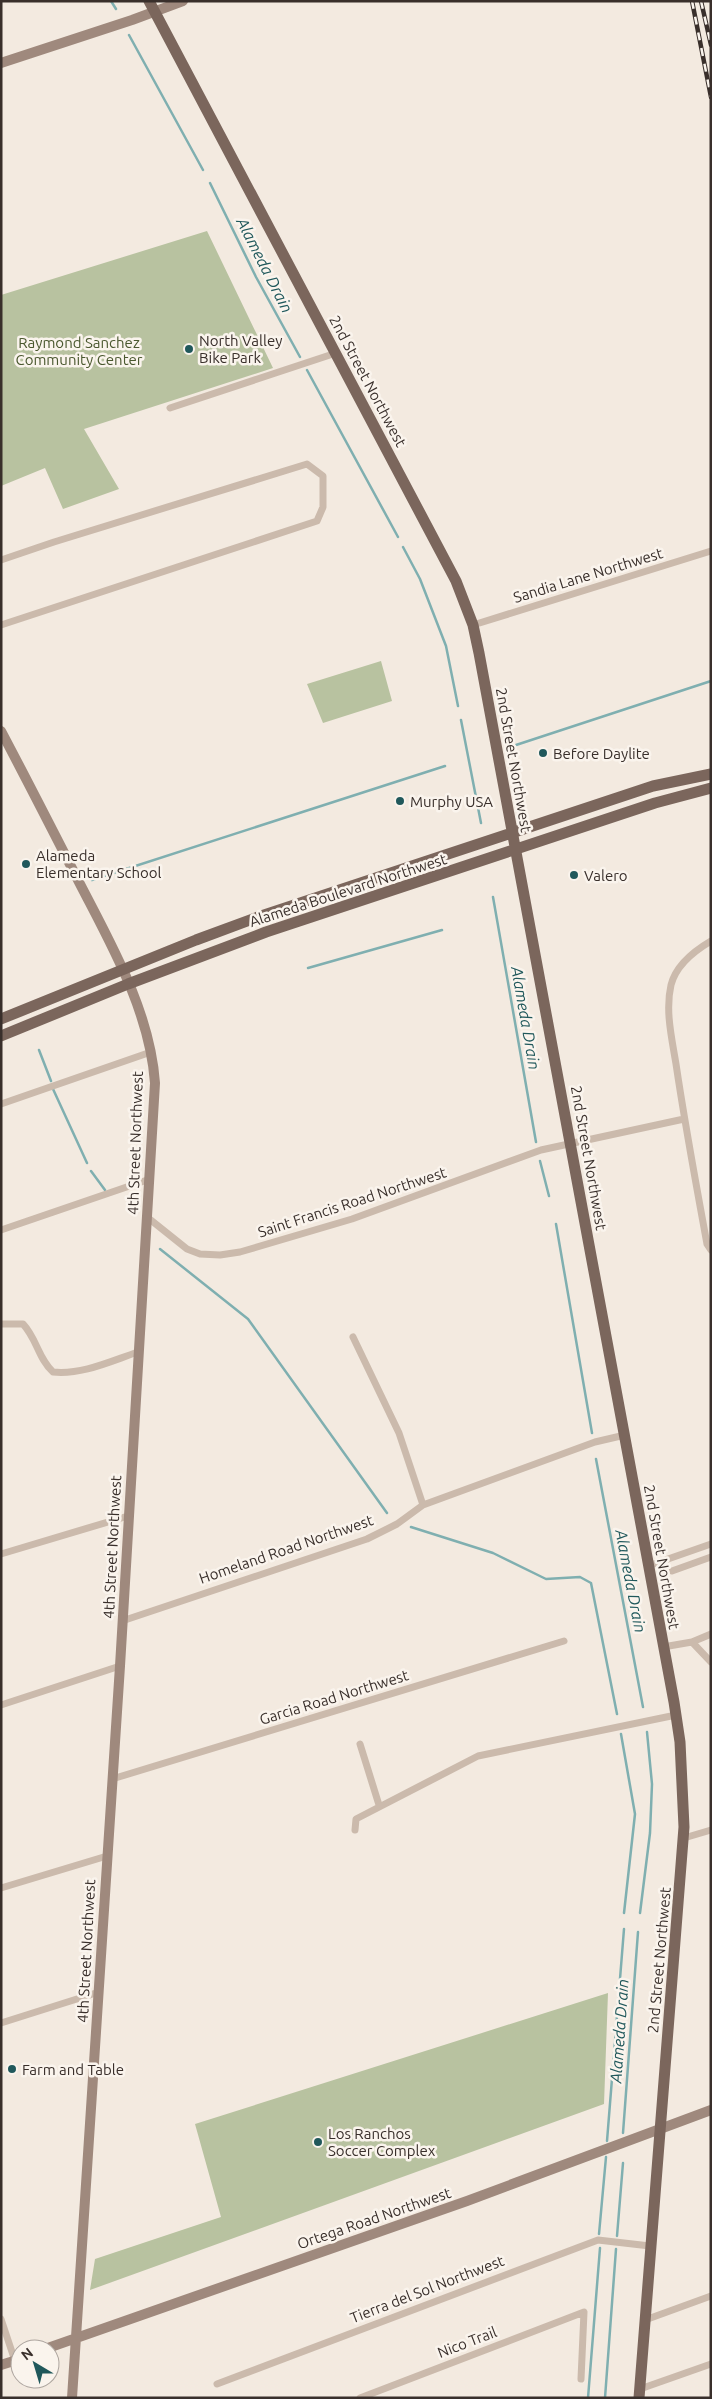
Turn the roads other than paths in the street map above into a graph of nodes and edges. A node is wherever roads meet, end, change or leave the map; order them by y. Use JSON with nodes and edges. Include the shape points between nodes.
{"nodes":[{"id":1,"x":183,"y":1,"type":"edge"},
{"id":2,"x":152,"y":6,"type":"edge"},
{"id":3,"x":1,"y":63,"type":"edge"},
{"id":4,"x":336,"y":353,"type":"junction"},
{"id":5,"x":170,"y":408,"type":"dead end"},
{"id":6,"x":711,"y":551,"type":"edge"},
{"id":7,"x":1,"y":560,"type":"edge"},
{"id":8,"x":473,"y":625,"type":"junction"},
{"id":9,"x":1,"y":626,"type":"edge"},
{"id":10,"x":1,"y":731,"type":"edge"},
{"id":11,"x":711,"y":774,"type":"edge"},
{"id":12,"x":711,"y":788,"type":"edge"},
{"id":13,"x":512,"y":832,"type":"junction"},
{"id":14,"x":515,"y":850,"type":"junction"},
{"id":15,"x":711,"y":942,"type":"edge"},
{"id":16,"x":122,"y":969,"type":"junction"},
{"id":17,"x":128,"y":984,"type":"junction"},
{"id":18,"x":1,"y":1019,"type":"edge"},
{"id":19,"x":1,"y":1036,"type":"edge"},
{"id":20,"x":151,"y":1052,"type":"junction"},
{"id":21,"x":1,"y":1104,"type":"edge"},
{"id":22,"x":684,"y":1119,"type":"junction"},
{"id":23,"x":572,"y":1143,"type":"junction"},
{"id":24,"x":150,"y":1179,"type":"junction"},
{"id":25,"x":147,"y":1218,"type":"junction"},
{"id":26,"x":1,"y":1230,"type":"edge"},
{"id":27,"x":711,"y":1250,"type":"edge"},
{"id":28,"x":1,"y":1324,"type":"edge"},
{"id":29,"x":353,"y":1337,"type":"dead end"},
{"id":30,"x":138,"y":1352,"type":"junction"},
{"id":31,"x":625,"y":1435,"type":"junction"},
{"id":32,"x":423,"y":1505,"type":"junction"},
{"id":33,"x":128,"y":1516,"type":"junction"},
{"id":34,"x":711,"y":1544,"type":"edge"},
{"id":35,"x":1,"y":1554,"type":"edge"},
{"id":36,"x":711,"y":1557,"type":"edge"},
{"id":37,"x":648,"y":1566,"type":"junction"},
{"id":38,"x":672,"y":1571,"type":"dead end"},
{"id":39,"x":122,"y":1621,"type":"junction"},
{"id":40,"x":711,"y":1634,"type":"edge"},
{"id":41,"x":564,"y":1641,"type":"dead end"},
{"id":42,"x":692,"y":1642,"type":"junction"},
{"id":43,"x":663,"y":1647,"type":"junction"},
{"id":44,"x":711,"y":1662,"type":"edge"},
{"id":45,"x":120,"y":1666,"type":"junction"},
{"id":46,"x":1,"y":1705,"type":"edge"},
{"id":47,"x":676,"y":1715,"type":"junction"},
{"id":48,"x":360,"y":1744,"type":"dead end"},
{"id":49,"x":112,"y":1779,"type":"junction"},
{"id":50,"x":379,"y":1806,"type":"junction"},
{"id":51,"x":355,"y":1830,"type":"dead end"},
{"id":52,"x":711,"y":1830,"type":"edge"},
{"id":53,"x":684,"y":1838,"type":"junction"},
{"id":54,"x":107,"y":1856,"type":"junction"},
{"id":55,"x":1,"y":1888,"type":"edge"},
{"id":56,"x":99,"y":1992,"type":"junction"},
{"id":57,"x":1,"y":2023,"type":"edge"},
{"id":58,"x":711,"y":2110,"type":"edge"},
{"id":59,"x":659,"y":2129,"type":"junction"},
{"id":60,"x":650,"y":2246,"type":"junction"},
{"id":61,"x":711,"y":2296,"type":"edge"},
{"id":62,"x":1,"y":2319,"type":"edge"},
{"id":63,"x":645,"y":2320,"type":"junction"},
{"id":64,"x":76,"y":2337,"type":"junction"},
{"id":65,"x":10,"y":2342,"type":"edge"},
{"id":66,"x":60,"y":2343,"type":"edge"},
{"id":67,"x":711,"y":2364,"type":"edge"},
{"id":68,"x":581,"y":2379,"type":"dead end"},
{"id":69,"x":217,"y":2384,"type":"dead end"},
{"id":70,"x":640,"y":2393,"type":"edge"},
{"id":71,"x":72,"y":2398,"type":"edge"},
{"id":72,"x":360,"y":2398,"type":"edge"}],
"edges":[{"from":1,"to":2,"type":"main road"},
{"from":2,"to":3,"type":"main road","via":[[132,20]]},
{"from":2,"to":4,"type":"main road","name":"2nd Street Northwest"},
{"from":4,"to":5,"type":"street"},
{"from":4,"to":8,"type":"main road","name":"2nd Street Northwest","via":[[452,573]]},
{"from":6,"to":8,"type":"street","name":"Sandia Lane Northwest"},
{"from":7,"to":9,"type":"street","via":[[307,464],[323,476],[324,507],[317,522]]},
{"from":8,"to":13,"type":"main road","name":"2nd Street Northwest"},
{"from":10,"to":16,"type":"main road","name":"4th Street Northwest"},
{"from":11,"to":13,"type":"main road","name":"Alameda Boulevard Northwest","via":[[653,786]]},
{"from":12,"to":14,"type":"main road","name":"Alameda Boulevard Northwest","via":[[655,803]]},
{"from":13,"to":14,"type":"main road","name":"2nd Street Northwest"},
{"from":13,"to":16,"type":"main road","name":"Alameda Boulevard Northwest","via":[[258,917]]},
{"from":14,"to":17,"type":"main road","name":"Alameda Boulevard Northwest","via":[[266,932]]},
{"from":14,"to":23,"type":"main road","name":"2nd Street Northwest"},
{"from":15,"to":22,"type":"street","via":[[696,950],[681,966],[672,984],[668,1004]]},
{"from":16,"to":17,"type":"main road","name":"4th Street Northwest"},
{"from":16,"to":18,"type":"main road","name":"Alameda Boulevard Northwest"},
{"from":17,"to":19,"type":"main road","name":"Alameda Boulevard Northwest"},
{"from":17,"to":20,"type":"main road","name":"4th Street Northwest"},
{"from":20,"to":21,"type":"street"},
{"from":20,"to":24,"type":"main road","name":"4th Street Northwest","via":[[155,1082]]},
{"from":22,"to":23,"type":"street","name":"Saint Francis Road Northwest"},
{"from":22,"to":27,"type":"street","via":[[707,1244]]},
{"from":23,"to":25,"type":"street","name":"Saint Francis Road Northwest","via":[[540,1150],[352,1218],[220,1256],[187,1249]]},
{"from":23,"to":31,"type":"main road","name":"2nd Street Northwest"},
{"from":24,"to":25,"type":"main road","name":"4th Street Northwest"},
{"from":24,"to":26,"type":"street"},
{"from":25,"to":30,"type":"main road","name":"4th Street Northwest"},
{"from":28,"to":30,"type":"street","via":[[23,1324],[32,1334],[41,1358],[53,1372],[92,1368]]},
{"from":29,"to":32,"type":"street","via":[[400,1433]]},
{"from":30,"to":33,"type":"main road","name":"4th Street Northwest"},
{"from":31,"to":32,"type":"street","name":"Homeland Road Northwest","via":[[595,1442]]},
{"from":31,"to":37,"type":"main road","name":"2nd Street Northwest"},
{"from":32,"to":39,"type":"street","name":"Homeland Road Northwest","via":[[397,1524],[367,1539]]},
{"from":33,"to":35,"type":"street"},
{"from":33,"to":39,"type":"main road","name":"4th Street Northwest"},
{"from":34,"to":37,"type":"street"},
{"from":36,"to":38,"type":"street"},
{"from":37,"to":43,"type":"main road","name":"2nd Street Northwest"},
{"from":39,"to":45,"type":"main road","name":"4th Street Northwest"},
{"from":40,"to":42,"type":"street"},
{"from":41,"to":49,"type":"street","name":"Garcia Road Northwest"},
{"from":42,"to":43,"type":"street"},
{"from":42,"to":44,"type":"street"},
{"from":43,"to":47,"type":"main road","name":"2nd Street Northwest"},
{"from":45,"to":46,"type":"street"},
{"from":45,"to":49,"type":"main road","name":"4th Street Northwest"},
{"from":47,"to":50,"type":"street","via":[[478,1756]]},
{"from":47,"to":53,"type":"main road","name":"2nd Street Northwest"},
{"from":48,"to":50,"type":"street"},
{"from":49,"to":54,"type":"main road","name":"4th Street Northwest"},
{"from":50,"to":51,"type":"street","via":[[356,1819]]},
{"from":52,"to":53,"type":"street"},
{"from":53,"to":59,"type":"main road","name":"2nd Street Northwest"},
{"from":54,"to":55,"type":"street"},
{"from":54,"to":56,"type":"main road","name":"4th Street Northwest"},
{"from":56,"to":57,"type":"street"},
{"from":56,"to":64,"type":"main road","name":"4th Street Northwest"},
{"from":58,"to":59,"type":"main road","name":"Ortega Road Northwest"},
{"from":59,"to":60,"type":"main road","name":"2nd Street Northwest"},
{"from":59,"to":64,"type":"main road","name":"Ortega Road Northwest","via":[[467,2201]]},
{"from":60,"to":63,"type":"main road","name":"2nd Street Northwest"},
{"from":60,"to":69,"type":"street","name":"Tierra del Sol Northwest","via":[[598,2240]]},
{"from":61,"to":63,"type":"street"},
{"from":62,"to":65,"type":"street"},
{"from":63,"to":70,"type":"main road","name":"2nd Street Northwest"},
{"from":64,"to":66,"type":"main road","name":"Ortega Road Northwest"},
{"from":64,"to":71,"type":"main road","name":"4th Street Northwest"},
{"from":67,"to":70,"type":"street"},
{"from":68,"to":72,"type":"street","name":"Nico Trail","via":[[584,2312]]}]}
